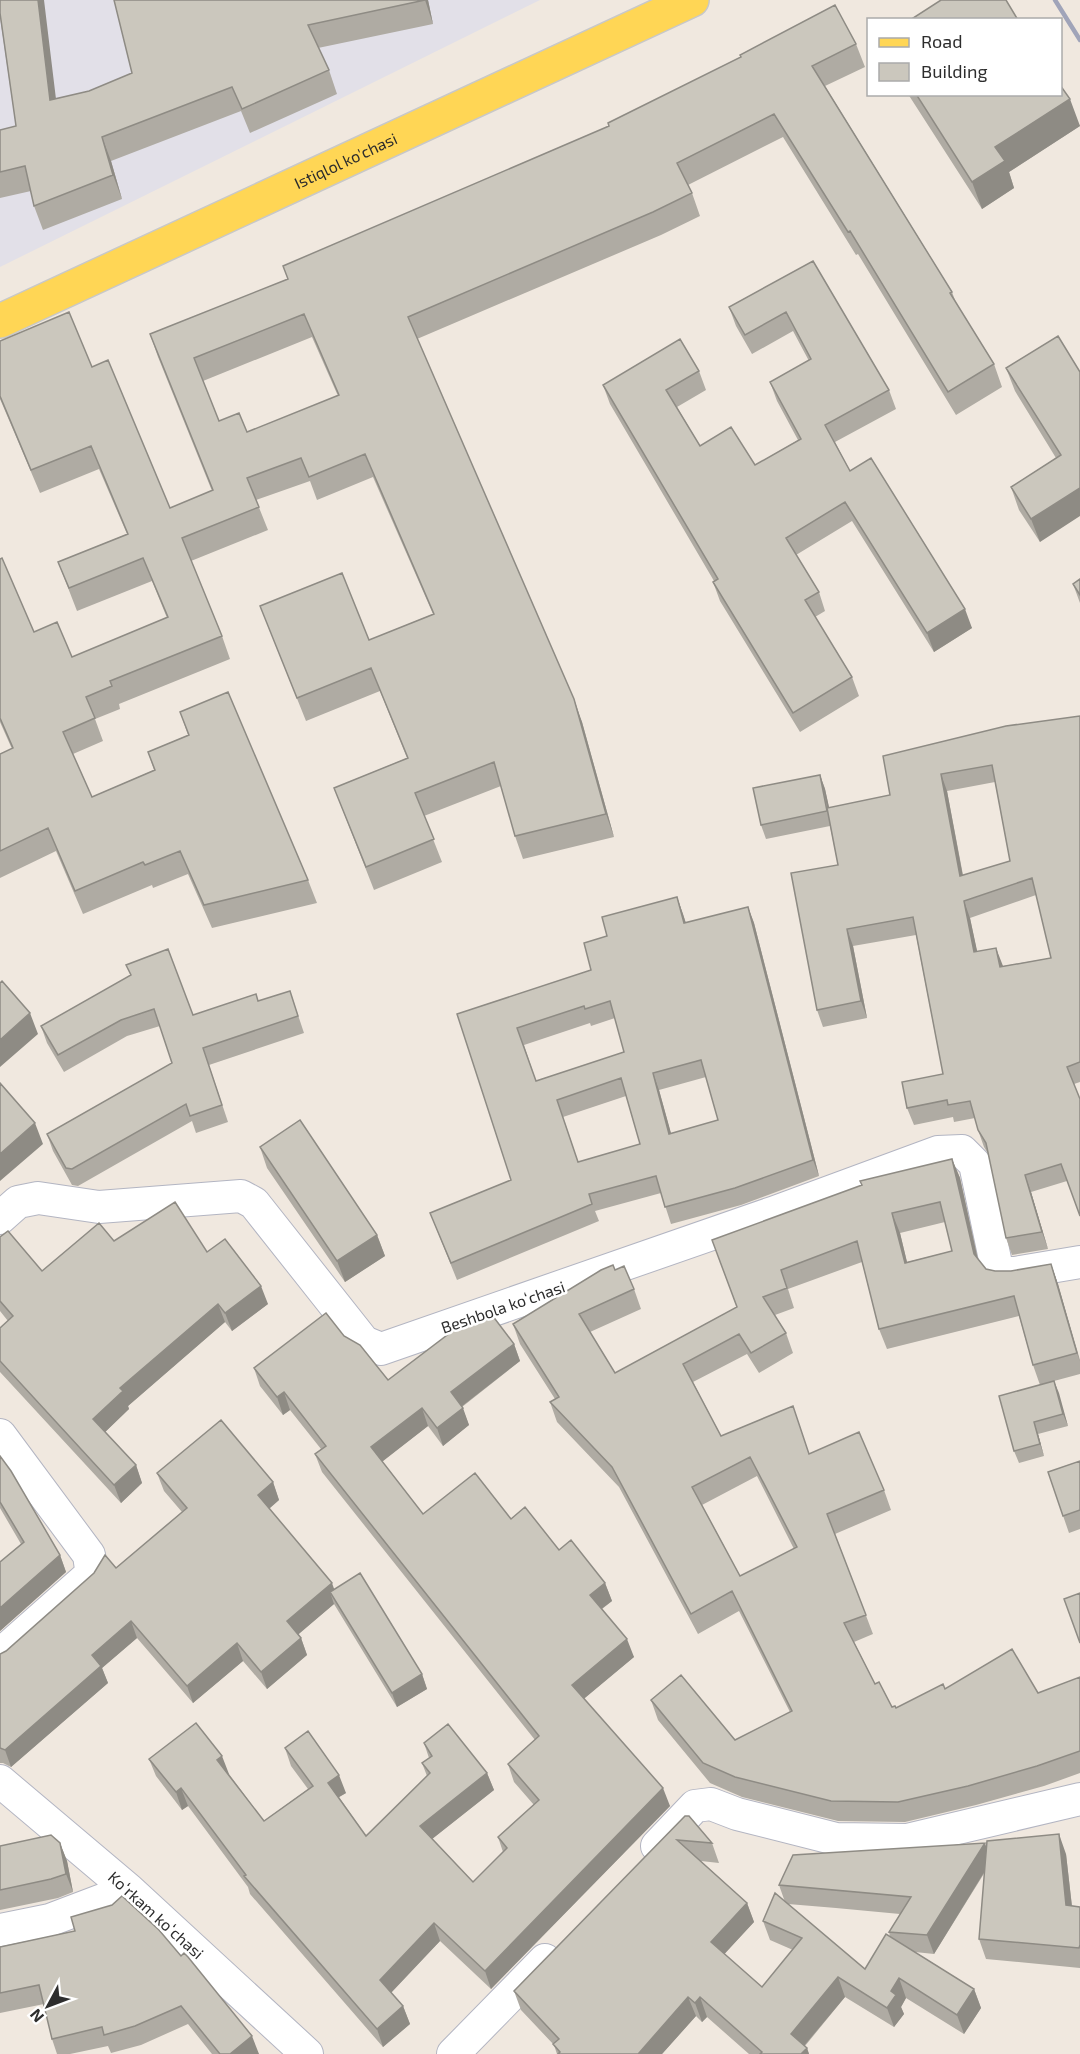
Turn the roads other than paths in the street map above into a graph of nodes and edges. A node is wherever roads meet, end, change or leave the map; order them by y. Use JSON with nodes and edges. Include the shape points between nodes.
{"nodes":[{"id":1,"x":692,"y":0,"type":"edge"},
{"id":2,"x":0,"y":321,"type":"edge"},
{"id":3,"x":0,"y":1218,"type":"edge"},
{"id":4,"x":1080,"y":1262,"type":"edge"},
{"id":5,"x":0,"y":1435,"type":"edge"},
{"id":6,"x":0,"y":1654,"type":"edge"},
{"id":7,"x":0,"y":1781,"type":"edge"},
{"id":8,"x":1080,"y":1799,"type":"edge"},
{"id":9,"x":637,"y":1866,"type":"edge"},
{"id":10,"x":129,"y":1890,"type":"junction"},
{"id":11,"x":0,"y":1930,"type":"edge"},
{"id":12,"x":562,"y":1943,"type":"edge"},
{"id":13,"x":307,"y":2054,"type":"edge"},
{"id":14,"x":453,"y":2054,"type":"edge"}],
"edges":[{"from":1,"to":2,"type":"main road","name":"Istiqlol ko'chasi"},
{"from":3,"to":4,"type":"street","name":"Beshbola koʻchasi","via":[[18,1202],[38,1198],[99,1207],[241,1196],[254,1203],[364,1342],[381,1349],[938,1152],[962,1151],[975,1164],[996,1264],[1002,1273]]},
{"from":5,"to":6,"type":"street","via":[[89,1555],[91,1569],[87,1577]]},
{"from":7,"to":10,"type":"street","name":"Koʻrkam koʻchasi"},
{"from":8,"to":9,"type":"street","via":[[907,1840],[836,1839],[711,1804],[695,1806]]},
{"from":10,"to":11,"type":"street","via":[[50,1920]]},
{"from":10,"to":13,"type":"street","name":"Koʻrkam koʻchasi"},
{"from":12,"to":14,"type":"street"}]}
